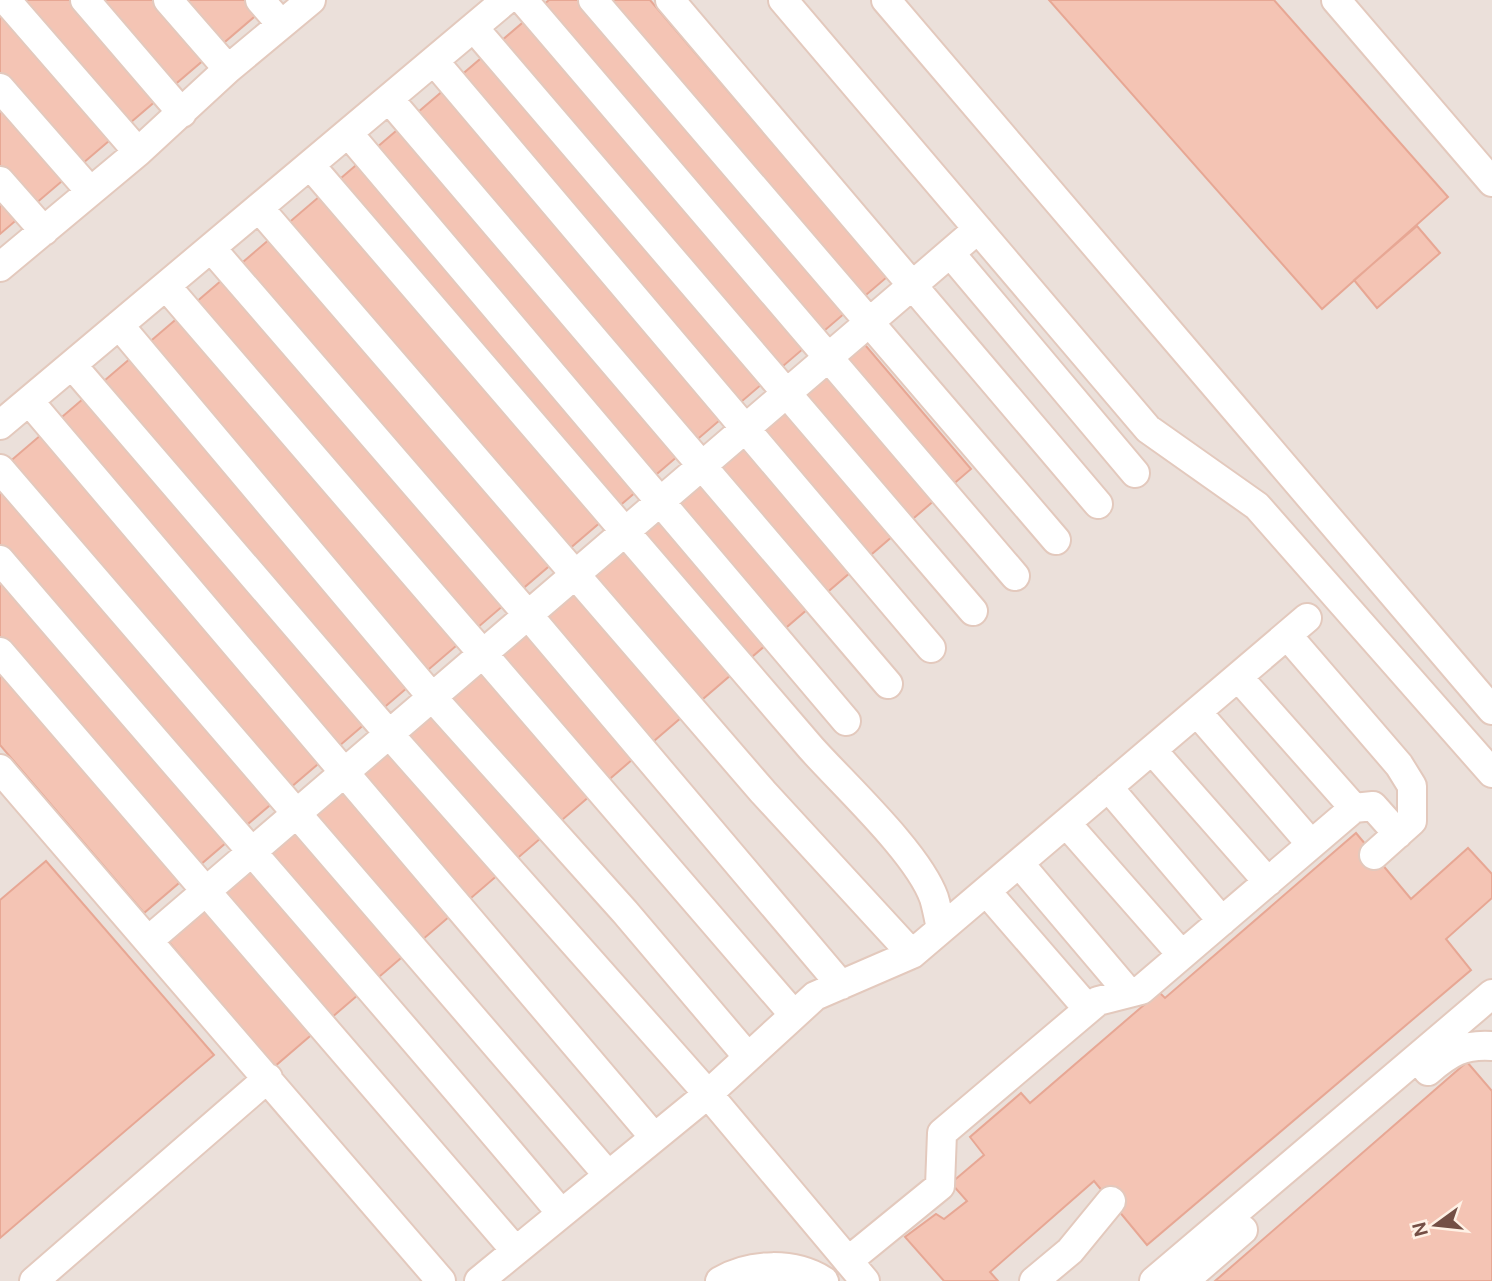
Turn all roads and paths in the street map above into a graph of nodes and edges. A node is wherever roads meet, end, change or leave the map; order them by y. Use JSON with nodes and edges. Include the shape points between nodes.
{"nodes":[{"id":1,"x":6,"y":0,"type":"edge"},
{"id":2,"x":85,"y":0,"type":"edge"},
{"id":3,"x":168,"y":0,"type":"edge"},
{"id":4,"x":260,"y":0,"type":"edge"},
{"id":5,"x":311,"y":0,"type":"edge"},
{"id":6,"x":506,"y":0,"type":"edge"},
{"id":7,"x":523,"y":0,"type":"edge"},
{"id":8,"x":593,"y":0,"type":"edge"},
{"id":9,"x":670,"y":0,"type":"edge"},
{"id":10,"x":783,"y":0,"type":"edge"},
{"id":11,"x":886,"y":0,"type":"edge"},
{"id":12,"x":1336,"y":0,"type":"edge"},
{"id":13,"x":281,"y":24,"type":"junction"},
{"id":14,"x":474,"y":28,"type":"junction"},
{"id":15,"x":434,"y":61,"type":"junction"},
{"id":16,"x":228,"y":69,"type":"junction"},
{"id":17,"x":0,"y":88,"type":"edge"},
{"id":18,"x":388,"y":99,"type":"junction"},
{"id":19,"x":182,"y":113,"type":"junction"},
{"id":20,"x":348,"y":133,"type":"junction"},
{"id":21,"x":138,"y":152,"type":"junction"},
{"id":22,"x":310,"y":165,"type":"junction"},
{"id":23,"x":0,"y":181,"type":"edge"},
{"id":24,"x":1492,"y":182,"type":"edge"},
{"id":25,"x":90,"y":191,"type":"junction"},
{"id":26,"x":259,"y":208,"type":"junction"},
{"id":27,"x":978,"y":229,"type":"junction"},
{"id":28,"x":44,"y":231,"type":"junction"},
{"id":29,"x":211,"y":248,"type":"junction"},
{"id":30,"x":950,"y":253,"type":"junction"},
{"id":31,"x":0,"y":267,"type":"edge"},
{"id":32,"x":912,"y":285,"type":"junction"},
{"id":33,"x":166,"y":286,"type":"junction"},
{"id":34,"x":869,"y":322,"type":"junction"},
{"id":35,"x":119,"y":325,"type":"junction"},
{"id":36,"x":828,"y":357,"type":"junction"},
{"id":37,"x":72,"y":365,"type":"junction"},
{"id":38,"x":787,"y":393,"type":"junction"},
{"id":39,"x":29,"y":401,"type":"junction"},
{"id":40,"x":0,"y":425,"type":"edge"},
{"id":41,"x":745,"y":429,"type":"junction"},
{"id":42,"x":702,"y":466,"type":"junction"},
{"id":43,"x":0,"y":469,"type":"edge"},
{"id":44,"x":1135,"y":472,"type":"dead end"},
{"id":45,"x":661,"y":501,"type":"junction"},
{"id":46,"x":1098,"y":504,"type":"dead end"},
{"id":47,"x":624,"y":533,"type":"junction"},
{"id":48,"x":1056,"y":540,"type":"dead end"},
{"id":49,"x":0,"y":560,"type":"edge"},
{"id":50,"x":575,"y":575,"type":"junction"},
{"id":51,"x":1015,"y":576,"type":"dead end"},
{"id":52,"x":973,"y":611,"type":"dead end"},
{"id":53,"x":528,"y":615,"type":"junction"},
{"id":54,"x":931,"y":648,"type":"dead end"},
{"id":55,"x":0,"y":652,"type":"edge"},
{"id":56,"x":482,"y":654,"type":"junction"},
{"id":57,"x":1238,"y":677,"type":"junction"},
{"id":58,"x":888,"y":684,"type":"dead end"},
{"id":59,"x":432,"y":697,"type":"junction"},
{"id":60,"x":1492,"y":710,"type":"edge"},
{"id":61,"x":1197,"y":712,"type":"junction"},
{"id":62,"x":846,"y":721,"type":"dead end"},
{"id":63,"x":389,"y":734,"type":"junction"},
{"id":64,"x":1152,"y":750,"type":"junction"},
{"id":65,"x":0,"y":769,"type":"edge"},
{"id":66,"x":343,"y":773,"type":"junction"},
{"id":67,"x":1492,"y":773,"type":"edge"},
{"id":68,"x":1108,"y":788,"type":"junction"},
{"id":69,"x":1354,"y":808,"type":"junction"},
{"id":70,"x":296,"y":814,"type":"junction"},
{"id":71,"x":1066,"y":823,"type":"junction"},
{"id":72,"x":1398,"y":834,"type":"junction"},
{"id":73,"x":1311,"y":844,"type":"junction"},
{"id":74,"x":250,"y":853,"type":"junction"},
{"id":75,"x":1374,"y":855,"type":"dead end"},
{"id":76,"x":1019,"y":863,"type":"junction"},
{"id":77,"x":1268,"y":882,"type":"junction"},
{"id":78,"x":986,"y":891,"type":"junction"},
{"id":79,"x":205,"y":892,"type":"junction"},
{"id":80,"x":1222,"y":921,"type":"junction"},
{"id":81,"x":941,"y":929,"type":"junction"},
{"id":82,"x":149,"y":940,"type":"junction"},
{"id":83,"x":912,"y":954,"type":"junction"},
{"id":84,"x":1182,"y":955,"type":"junction"},
{"id":85,"x":841,"y":985,"type":"junction"},
{"id":86,"x":1129,"y":993,"type":"junction"},
{"id":87,"x":1492,"y":994,"type":"edge"},
{"id":88,"x":1088,"y":1009,"type":"junction"},
{"id":89,"x":794,"y":1015,"type":"junction"},
{"id":90,"x":1492,"y":1046,"type":"edge"},
{"id":91,"x":748,"y":1057,"type":"junction"},
{"id":92,"x":268,"y":1078,"type":"junction"},
{"id":93,"x":708,"y":1094,"type":"junction"},
{"id":94,"x":654,"y":1137,"type":"junction"},
{"id":95,"x":608,"y":1175,"type":"junction"},
{"id":96,"x":1111,"y":1202,"type":"dead end"},
{"id":97,"x":561,"y":1213,"type":"junction"},
{"id":98,"x":515,"y":1250,"type":"junction"},
{"id":99,"x":856,"y":1271,"type":"edge"},
{"id":100,"x":34,"y":1281,"type":"edge"},
{"id":101,"x":441,"y":1281,"type":"edge"},
{"id":102,"x":479,"y":1281,"type":"edge"},
{"id":103,"x":720,"y":1281,"type":"edge"},
{"id":104,"x":824,"y":1281,"type":"edge"},
{"id":105,"x":1034,"y":1281,"type":"edge"},
{"id":106,"x":1154,"y":1281,"type":"edge"},
{"id":107,"x":1184,"y":1281,"type":"edge"}],
"edges":[{"from":1,"to":21,"type":"lane"},
{"from":2,"to":19,"type":"lane"},
{"from":3,"to":16,"type":"lane"},
{"from":4,"to":13,"type":"lane"},
{"from":5,"to":13,"type":"lane"},
{"from":6,"to":14,"type":"lane"},
{"from":7,"to":36,"type":"lane"},
{"from":8,"to":34,"type":"lane"},
{"from":9,"to":32,"type":"lane"},
{"from":10,"to":27,"type":"lane"},
{"from":11,"to":60,"type":"lane"},
{"from":12,"to":24,"type":"lane"},
{"from":13,"to":16,"type":"lane"},
{"from":14,"to":15,"type":"lane"},
{"from":14,"to":38,"type":"lane"},
{"from":15,"to":18,"type":"lane"},
{"from":15,"to":41,"type":"lane"},
{"from":16,"to":19,"type":"lane"},
{"from":17,"to":25,"type":"lane"},
{"from":18,"to":20,"type":"lane"},
{"from":18,"to":42,"type":"lane"},
{"from":19,"to":21,"type":"lane"},
{"from":20,"to":22,"type":"lane"},
{"from":20,"to":45,"type":"lane"},
{"from":21,"to":25,"type":"lane"},
{"from":22,"to":26,"type":"lane"},
{"from":22,"to":47,"type":"lane"},
{"from":23,"to":28,"type":"lane"},
{"from":25,"to":28,"type":"lane"},
{"from":26,"to":29,"type":"lane"},
{"from":26,"to":50,"type":"lane"},
{"from":27,"to":30,"type":"lane"},
{"from":27,"to":67,"type":"lane","via":[[1148,429],[1257,506]]},
{"from":28,"to":31,"type":"lane"},
{"from":29,"to":33,"type":"lane"},
{"from":29,"to":53,"type":"lane"},
{"from":30,"to":32,"type":"lane"},
{"from":30,"to":44,"type":"lane"},
{"from":32,"to":34,"type":"lane"},
{"from":32,"to":46,"type":"lane"},
{"from":33,"to":35,"type":"lane"},
{"from":33,"to":56,"type":"lane"},
{"from":34,"to":36,"type":"lane"},
{"from":34,"to":48,"type":"lane"},
{"from":35,"to":37,"type":"lane"},
{"from":35,"to":59,"type":"lane"},
{"from":36,"to":38,"type":"lane"},
{"from":36,"to":51,"type":"lane"},
{"from":37,"to":39,"type":"lane"},
{"from":37,"to":63,"type":"lane"},
{"from":38,"to":41,"type":"lane"},
{"from":38,"to":52,"type":"lane"},
{"from":39,"to":40,"type":"lane"},
{"from":39,"to":66,"type":"lane"},
{"from":41,"to":42,"type":"lane"},
{"from":41,"to":54,"type":"lane"},
{"from":42,"to":45,"type":"lane"},
{"from":42,"to":58,"type":"lane"},
{"from":43,"to":70,"type":"lane"},
{"from":45,"to":47,"type":"lane"},
{"from":45,"to":62,"type":"lane"},
{"from":47,"to":50,"type":"lane"},
{"from":47,"to":81,"type":"lane","via":[[891,835],[921,874]]},
{"from":49,"to":74,"type":"lane"},
{"from":50,"to":53,"type":"lane"},
{"from":50,"to":83,"type":"lane","via":[[763,792]]},
{"from":53,"to":56,"type":"lane"},
{"from":53,"to":85,"type":"lane"},
{"from":55,"to":79,"type":"lane"},
{"from":56,"to":59,"type":"lane"},
{"from":56,"to":89,"type":"lane"},
{"from":57,"to":61,"type":"lane"},
{"from":57,"to":69,"type":"lane"},
{"from":57,"to":72,"type":"lane","via":[[1297,626],[1412,786],[1412,821]]},
{"from":59,"to":63,"type":"lane"},
{"from":59,"to":91,"type":"lane"},
{"from":61,"to":64,"type":"lane"},
{"from":61,"to":73,"type":"lane"},
{"from":63,"to":66,"type":"lane"},
{"from":63,"to":93,"type":"lane"},
{"from":64,"to":68,"type":"lane"},
{"from":64,"to":77,"type":"lane"},
{"from":65,"to":82,"type":"lane"},
{"from":66,"to":70,"type":"lane"},
{"from":66,"to":94,"type":"lane"},
{"from":68,"to":71,"type":"lane"},
{"from":68,"to":80,"type":"lane"},
{"from":69,"to":72,"type":"lane","via":[[1373,806]]},
{"from":69,"to":73,"type":"lane"},
{"from":70,"to":74,"type":"lane"},
{"from":70,"to":95,"type":"lane"},
{"from":71,"to":76,"type":"lane"},
{"from":71,"to":84,"type":"lane"},
{"from":72,"to":75,"type":"lane"},
{"from":73,"to":77,"type":"lane"},
{"from":74,"to":79,"type":"lane"},
{"from":74,"to":97,"type":"lane"},
{"from":76,"to":78,"type":"lane"},
{"from":76,"to":86,"type":"lane"},
{"from":77,"to":80,"type":"lane"},
{"from":78,"to":81,"type":"lane"},
{"from":78,"to":88,"type":"lane"},
{"from":79,"to":82,"type":"lane"},
{"from":79,"to":98,"type":"lane"},
{"from":80,"to":84,"type":"lane"},
{"from":81,"to":83,"type":"lane"},
{"from":82,"to":92,"type":"lane"},
{"from":83,"to":85,"type":"lane"},
{"from":84,"to":86,"type":"lane","via":[[1141,990]]},
{"from":85,"to":89,"type":"lane","via":[[815,996]]},
{"from":86,"to":88,"type":"lane","via":[[1098,1001]]},
{"from":87,"to":106,"type":"lane"},
{"from":88,"to":99,"type":"lane","via":[[942,1133],[940,1186]]},
{"from":89,"to":91,"type":"lane"},
{"from":90,"to":107,"type":"lane","via":[[1471,1044],[1451,1052]]},
{"from":91,"to":93,"type":"lane"},
{"from":92,"to":100,"type":"lane"},
{"from":92,"to":101,"type":"lane"},
{"from":93,"to":94,"type":"lane"},
{"from":93,"to":99,"type":"lane"},
{"from":94,"to":95,"type":"lane"},
{"from":95,"to":97,"type":"lane"},
{"from":96,"to":105,"type":"lane","via":[[1070,1251]]},
{"from":97,"to":98,"type":"lane"},
{"from":98,"to":102,"type":"lane"},
{"from":103,"to":104,"type":"lane","via":[[774,1266],[808,1270]]}]}
